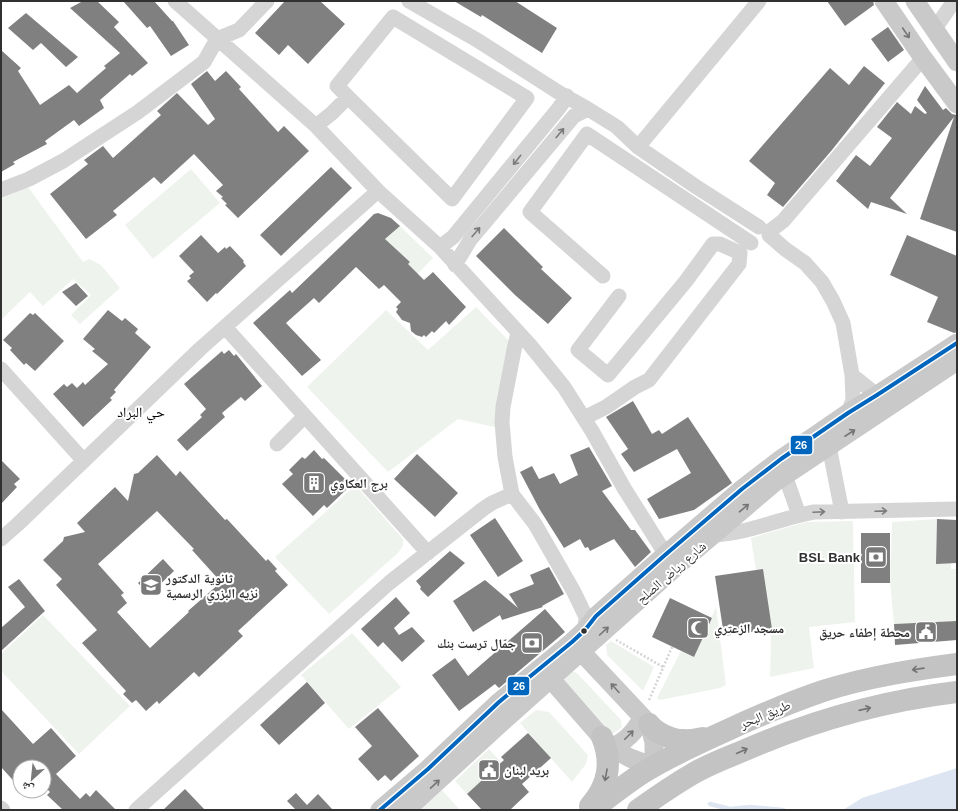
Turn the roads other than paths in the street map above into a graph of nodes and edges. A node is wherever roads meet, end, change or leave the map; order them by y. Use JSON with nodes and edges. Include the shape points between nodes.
{"nodes":[{"id":1,"x":175,"y":1,"type":"edge"},
{"id":2,"x":267,"y":1,"type":"edge"},
{"id":3,"x":409,"y":1,"type":"edge"},
{"id":4,"x":760,"y":1,"type":"edge"},
{"id":5,"x":884,"y":1,"type":"edge"},
{"id":6,"x":915,"y":1,"type":"edge"},
{"id":7,"x":954,"y":1,"type":"edge"},
{"id":8,"x":934,"y":30,"type":"junction"},
{"id":9,"x":217,"y":39,"type":"junction"},
{"id":10,"x":923,"y":58,"type":"junction"},
{"id":11,"x":957,"y":62,"type":"edge"},
{"id":12,"x":566,"y":96,"type":"junction"},
{"id":13,"x":348,"y":97,"type":"junction"},
{"id":14,"x":957,"y":104,"type":"edge"},
{"id":15,"x":588,"y":109,"type":"junction"},
{"id":16,"x":316,"y":126,"type":"junction"},
{"id":17,"x":638,"y":147,"type":"junction"},
{"id":18,"x":1,"y":190,"type":"edge"},
{"id":19,"x":378,"y":191,"type":"junction"},
{"id":20,"x":758,"y":237,"type":"junction"},
{"id":21,"x":440,"y":247,"type":"junction"},
{"id":22,"x":455,"y":265,"type":"junction"},
{"id":23,"x":603,"y":276,"type":"dead end"},
{"id":24,"x":619,"y":296,"type":"dead end"},
{"id":25,"x":225,"y":327,"type":"junction"},
{"id":26,"x":518,"y":332,"type":"junction"},
{"id":27,"x":957,"y":342,"type":"edge"},
{"id":28,"x":957,"y":361,"type":"edge"},
{"id":29,"x":1,"y":369,"type":"edge"},
{"id":30,"x":852,"y":375,"type":"junction"},
{"id":31,"x":877,"y":395,"type":"junction"},
{"id":32,"x":848,"y":413,"type":"junction"},
{"id":33,"x":306,"y":416,"type":"junction"},
{"id":34,"x":584,"y":418,"type":"junction"},
{"id":35,"x":277,"y":444,"type":"dead end"},
{"id":36,"x":829,"y":446,"type":"junction"},
{"id":37,"x":84,"y":461,"type":"junction"},
{"id":38,"x":785,"y":476,"type":"junction"},
{"id":39,"x":512,"y":494,"type":"junction"},
{"id":40,"x":957,"y":509,"type":"edge"},
{"id":41,"x":842,"y":512,"type":"junction"},
{"id":42,"x":799,"y":515,"type":"junction"},
{"id":43,"x":712,"y":535,"type":"junction"},
{"id":44,"x":1,"y":539,"type":"edge"},
{"id":45,"x":428,"y":553,"type":"junction"},
{"id":46,"x":665,"y":555,"type":"junction"},
{"id":47,"x":579,"y":641,"type":"junction"},
{"id":48,"x":957,"y":664,"type":"edge"},
{"id":49,"x":545,"y":673,"type":"junction"},
{"id":50,"x":957,"y":692,"type":"edge"},
{"id":51,"x":644,"y":719,"type":"junction"},
{"id":52,"x":718,"y":735,"type":"junction"},
{"id":53,"x":606,"y":742,"type":"junction"},
{"id":54,"x":654,"y":767,"type":"junction"},
{"id":55,"x":706,"y":767,"type":"junction"},
{"id":56,"x":1,"y":808,"type":"edge"},
{"id":57,"x":3,"y":810,"type":"edge"},
{"id":58,"x":136,"y":810,"type":"edge"},
{"id":59,"x":380,"y":810,"type":"edge"},
{"id":60,"x":406,"y":810,"type":"edge"},
{"id":61,"x":586,"y":810,"type":"edge"},
{"id":62,"x":592,"y":810,"type":"edge"},
{"id":63,"x":638,"y":810,"type":"edge"}],
"edges":[{"from":1,"to":9,"type":"street"},
{"from":2,"to":9,"type":"street","via":[[239,30]]},
{"from":3,"to":12,"type":"street"},
{"from":4,"to":17,"type":"street"},
{"from":5,"to":10,"type":"main road","one_way":true},
{"from":6,"to":8,"type":"main road"},
{"from":7,"to":8,"type":"street"},
{"from":8,"to":11,"type":"main road"},
{"from":9,"to":16,"type":"street"},
{"from":9,"to":18,"type":"street","via":[[204,62],[138,112],[63,161]]},
{"from":10,"to":14,"type":"main road"},
{"from":10,"to":20,"type":"street","via":[[783,221]]},
{"from":12,"to":15,"type":"street"},
{"from":12,"to":21,"type":"street","one_way":true,"via":[[559,108],[453,237]]},
{"from":13,"to":13,"type":"street","via":[[452,199],[527,98],[393,17],[337,86]]},
{"from":13,"to":16,"type":"street"},
{"from":15,"to":17,"type":"street","via":[[617,127]]},
{"from":22,"to":15,"type":"street","one_way":true,"via":[[470,240],[574,116]]},
{"from":16,"to":19,"type":"street"},
{"from":17,"to":20,"type":"street","via":[[695,186]]},
{"from":19,"to":21,"type":"street"},
{"from":19,"to":25,"type":"street"},
{"from":20,"to":23,"type":"street","via":[[587,134],[530,212]]},
{"from":20,"to":24,"type":"street","via":[[713,244],[686,281],[608,375],[578,350]]},
{"from":20,"to":30,"type":"street","via":[[785,249],[805,264],[822,282],[843,323]]},
{"from":20,"to":34,"type":"street","via":[[734,257],[636,387]]},
{"from":21,"to":22,"type":"street"},
{"from":22,"to":26,"type":"street"},
{"from":25,"to":33,"type":"street"},
{"from":25,"to":37,"type":"street"},
{"from":26,"to":34,"type":"street","via":[[564,387]]},
{"from":26,"to":39,"type":"street","via":[[502,422]]},
{"from":27,"to":31,"type":"main road","name":"شارع رياض الصلح"},
{"from":36,"to":28,"type":"main road","name":"شارع رياض الصلح","one_way":true},
{"from":29,"to":37,"type":"street"},
{"from":30,"to":31,"type":"street"},
{"from":30,"to":32,"type":"street","via":[[853,400]]},
{"from":31,"to":32,"type":"main road","name":"شارع رياض الصلح"},
{"from":32,"to":46,"type":"main road","name":"شارع رياض الصلح","via":[[763,472]]},
{"from":33,"to":35,"type":"street"},
{"from":33,"to":45,"type":"street"},
{"from":34,"to":46,"type":"street"},
{"from":36,"to":38,"type":"main road","name":"شارع رياض الصلح"},
{"from":36,"to":41,"type":"street"},
{"from":37,"to":44,"type":"street"},
{"from":38,"to":42,"type":"street"},
{"from":43,"to":38,"type":"main road","name":"شارع رياض الصلح","one_way":true},
{"from":39,"to":45,"type":"street","via":[[488,506]]},
{"from":39,"to":47,"type":"street","via":[[535,524],[586,617]]},
{"from":41,"to":40,"type":"street","one_way":true},
{"from":42,"to":41,"type":"street","one_way":true},
{"from":42,"to":43,"type":"street","via":[[738,532]]},
{"from":47,"to":43,"type":"main road","name":"شارع رياض الصلح","one_way":true,"via":[[606,630]]},
{"from":45,"to":58,"type":"street","via":[[389,583]]},
{"from":46,"to":47,"type":"main road","name":"شارع رياض الصلح","via":[[596,616]]},
{"from":47,"to":49,"type":"main road","name":"شارع رياض الصلح"},
{"from":51,"to":47,"type":"main road","one_way":true},
{"from":48,"to":52,"type":"highway","name":"طريق البحر","one_way":true,"via":[[864,680],[823,691]]},
{"from":49,"to":53,"type":"main road"},
{"from":49,"to":59,"type":"main road","name":"شارع رياض الصلح","via":[[499,702]]},
{"from":60,"to":49,"type":"main road","name":"شارع رياض الصلح","one_way":true},
{"from":55,"to":50,"type":"highway","name":"طريق البحر","one_way":true,"via":[[810,724],[859,710]]},
{"from":51,"to":52,"type":"highway","via":[[651,727],[667,736],[684,741]]},
{"from":53,"to":51,"type":"main road","one_way":true,"via":[[614,746],[629,737]]},
{"from":51,"to":54,"type":"main road","via":[[654,742]]},
{"from":52,"to":54,"type":"highway","name":"طريق البحر","via":[[677,753]]},
{"from":53,"to":54,"type":"main road","via":[[630,758]]},
{"from":53,"to":61,"type":"highway","one_way":true,"via":[[607,775],[604,786]]},
{"from":54,"to":55,"type":"highway","via":[[664,770]]},
{"from":54,"to":62,"type":"highway","name":"طريق البحر"},
{"from":54,"to":63,"type":"highway"},
{"from":55,"to":63,"type":"highway","name":"طريق البحر","via":[[694,772]]},
{"from":56,"to":57,"type":"street"}]}
